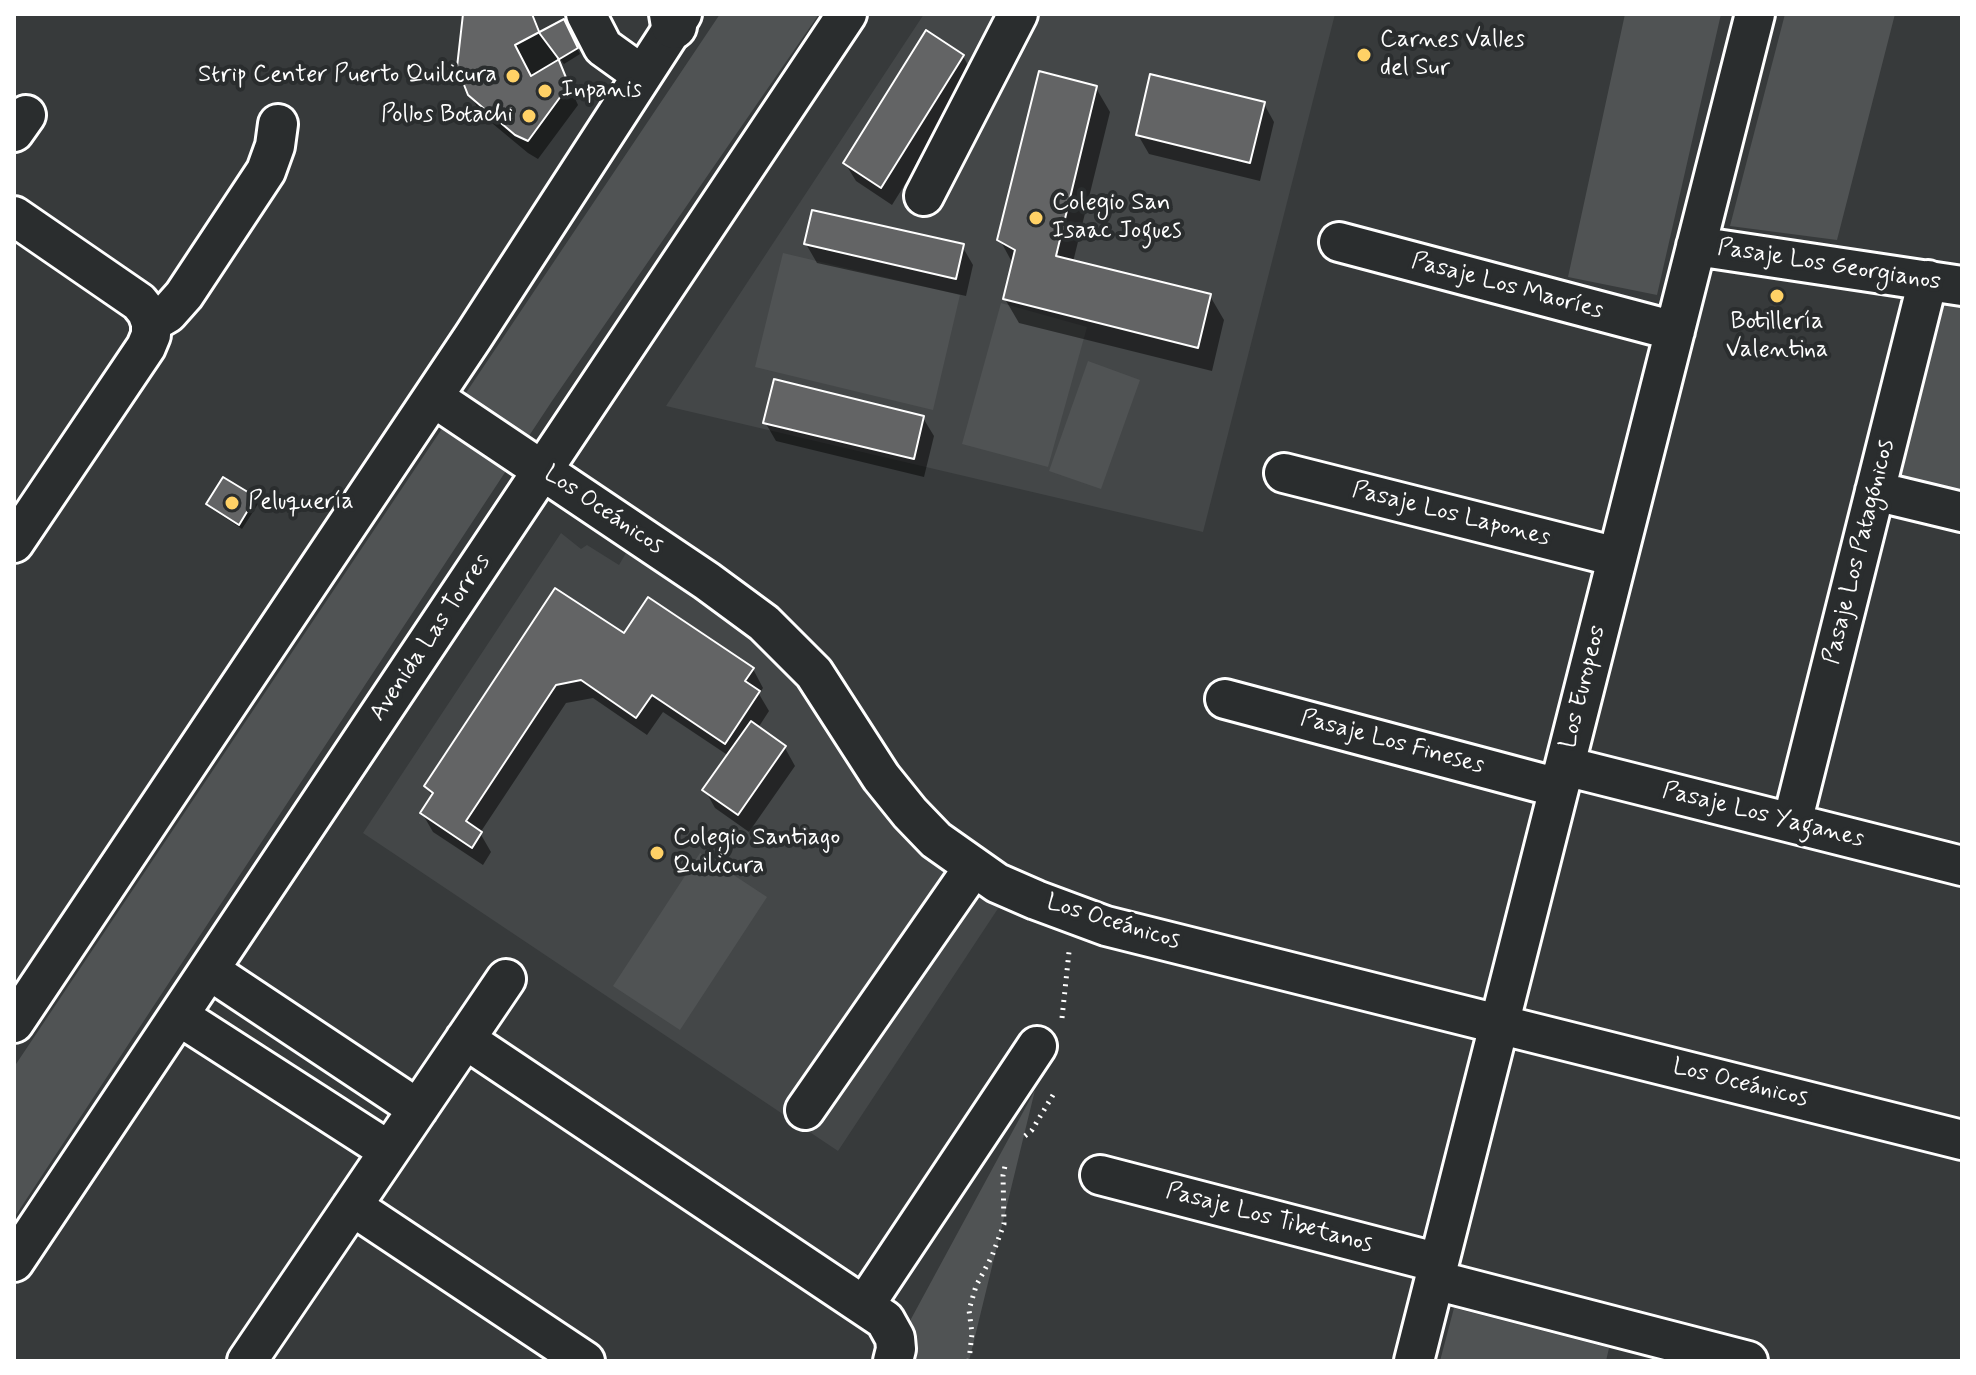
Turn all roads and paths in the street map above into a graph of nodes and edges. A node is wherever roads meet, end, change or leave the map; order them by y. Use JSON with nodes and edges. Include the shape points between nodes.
{"nodes":[{"id":1,"x":586,"y":14,"type":"edge"},
{"id":2,"x":847,"y":14,"type":"edge"},
{"id":3,"x":1018,"y":14,"type":"edge"},
{"id":4,"x":1755,"y":14,"type":"edge"},
{"id":5,"x":676,"y":18,"type":"edge"},
{"id":6,"x":642,"y":75,"type":"junction"},
{"id":7,"x":278,"y":124,"type":"dead end"},
{"id":8,"x":924,"y":196,"type":"dead end"},
{"id":9,"x":14,"y":216,"type":"edge"},
{"id":10,"x":1339,"y":242,"type":"dead end"},
{"id":11,"x":1696,"y":246,"type":"junction"},
{"id":12,"x":1945,"y":283,"type":"edge"},
{"id":13,"x":151,"y":323,"type":"junction"},
{"id":14,"x":1675,"y":331,"type":"junction"},
{"id":15,"x":433,"y":397,"type":"junction"},
{"id":16,"x":543,"y":470,"type":"junction"},
{"id":17,"x":1284,"y":473,"type":"dead end"},
{"id":18,"x":1875,"y":491,"type":"junction"},
{"id":19,"x":1962,"y":512,"type":"edge"},
{"id":20,"x":20,"y":520,"type":"edge"},
{"id":21,"x":1617,"y":557,"type":"junction"},
{"id":22,"x":1225,"y":699,"type":"dead end"},
{"id":23,"x":1562,"y":777,"type":"junction"},
{"id":24,"x":1792,"y":823,"type":"junction"},
{"id":25,"x":1962,"y":866,"type":"edge"},
{"id":26,"x":973,"y":868,"type":"junction"},
{"id":27,"x":209,"y":970,"type":"junction"},
{"id":28,"x":506,"y":979,"type":"dead end"},
{"id":29,"x":179,"y":1016,"type":"junction"},
{"id":30,"x":14,"y":1023,"type":"edge"},
{"id":31,"x":1499,"y":1023,"type":"junction"},
{"id":32,"x":465,"y":1039,"type":"junction"},
{"id":33,"x":1037,"y":1046,"type":"dead end"},
{"id":34,"x":418,"y":1109,"type":"junction"},
{"id":35,"x":805,"y":1110,"type":"dead end"},
{"id":36,"x":1962,"y":1140,"type":"edge"},
{"id":37,"x":389,"y":1151,"type":"junction"},
{"id":38,"x":1100,"y":1175,"type":"dead end"},
{"id":39,"x":352,"y":1206,"type":"junction"},
{"id":40,"x":14,"y":1262,"type":"edge"},
{"id":41,"x":1437,"y":1272,"type":"junction"},
{"id":42,"x":864,"y":1306,"type":"junction"},
{"id":43,"x":1674,"y":1352,"type":"edge"},
{"id":44,"x":247,"y":1361,"type":"edge"},
{"id":45,"x":585,"y":1361,"type":"edge"},
{"id":46,"x":893,"y":1361,"type":"edge"},
{"id":47,"x":1414,"y":1361,"type":"edge"},
{"id":48,"x":1748,"y":1361,"type":"edge"}],
"edges":[{"from":1,"to":6,"type":"street","via":[[603,47]]},
{"from":2,"to":16,"type":"street","name":"Avenida Las Torres"},
{"from":3,"to":8,"type":"street"},
{"from":4,"to":11,"type":"street","name":"Los Europeos"},
{"from":5,"to":6,"type":"street"},
{"from":6,"to":15,"type":"street"},
{"from":7,"to":13,"type":"street","via":[[266,171],[184,295]]},
{"from":9,"to":13,"type":"street","via":[[139,302]]},
{"from":10,"to":14,"type":"street","name":"Pasaje Los Maoríes"},
{"from":11,"to":12,"type":"street","name":"Pasaje Los Georgianos"},
{"from":11,"to":14,"type":"street","name":"Los Europeos"},
{"from":12,"to":18,"type":"street","name":"Pasaje Los Patagónicos"},
{"from":13,"to":20,"type":"street","via":[[146,347]]},
{"from":14,"to":21,"type":"street","name":"Los Europeos"},
{"from":15,"to":16,"type":"street","name":"Los Oceánicos"},
{"from":15,"to":30,"type":"street"},
{"from":16,"to":26,"type":"street","name":"Los Oceánicos","via":[[773,631],[814,673],[910,813]]},
{"from":16,"to":27,"type":"street","name":"Avenida Las Torres"},
{"from":17,"to":21,"type":"street","name":"Pasaje Los Lapones"},
{"from":18,"to":19,"type":"street"},
{"from":18,"to":24,"type":"street","name":"Pasaje Los Patagónicos"},
{"from":21,"to":23,"type":"street","name":"Los Europeos"},
{"from":22,"to":23,"type":"street","name":"Pasaje Los Fineses"},
{"from":23,"to":24,"type":"street","name":"Pasaje Los Yaganes"},
{"from":23,"to":31,"type":"street","name":"Los Europeos"},
{"from":24,"to":25,"type":"street","name":"Pasaje Los Yaganes"},
{"from":26,"to":31,"type":"street","name":"Los Oceánicos","via":[[997,883],[1106,926]]},
{"from":26,"to":35,"type":"street"},
{"from":27,"to":29,"type":"street","name":"Avenida Las Torres"},
{"from":27,"to":34,"type":"street"},
{"from":28,"to":32,"type":"street"},
{"from":29,"to":37,"type":"street"},
{"from":29,"to":40,"type":"street","name":"Avenida Las Torres"},
{"from":31,"to":36,"type":"street","name":"Los Oceánicos"},
{"from":31,"to":41,"type":"street","name":"Los Europeos"},
{"from":32,"to":34,"type":"street"},
{"from":32,"to":42,"type":"street"},
{"from":33,"to":42,"type":"street"},
{"from":34,"to":37,"type":"street"},
{"from":37,"to":39,"type":"street"},
{"from":38,"to":41,"type":"street","name":"Pasaje Los Tibetanos"},
{"from":39,"to":44,"type":"street"},
{"from":39,"to":45,"type":"street"},
{"from":41,"to":43,"type":"street","name":"Pasaje Los Tibetanos"},
{"from":41,"to":47,"type":"street","name":"Los Europeos"},
{"from":42,"to":46,"type":"street","via":[[892,1328]]},
{"from":43,"to":48,"type":"street","name":"Pasaje Los Tibetanos"}]}
